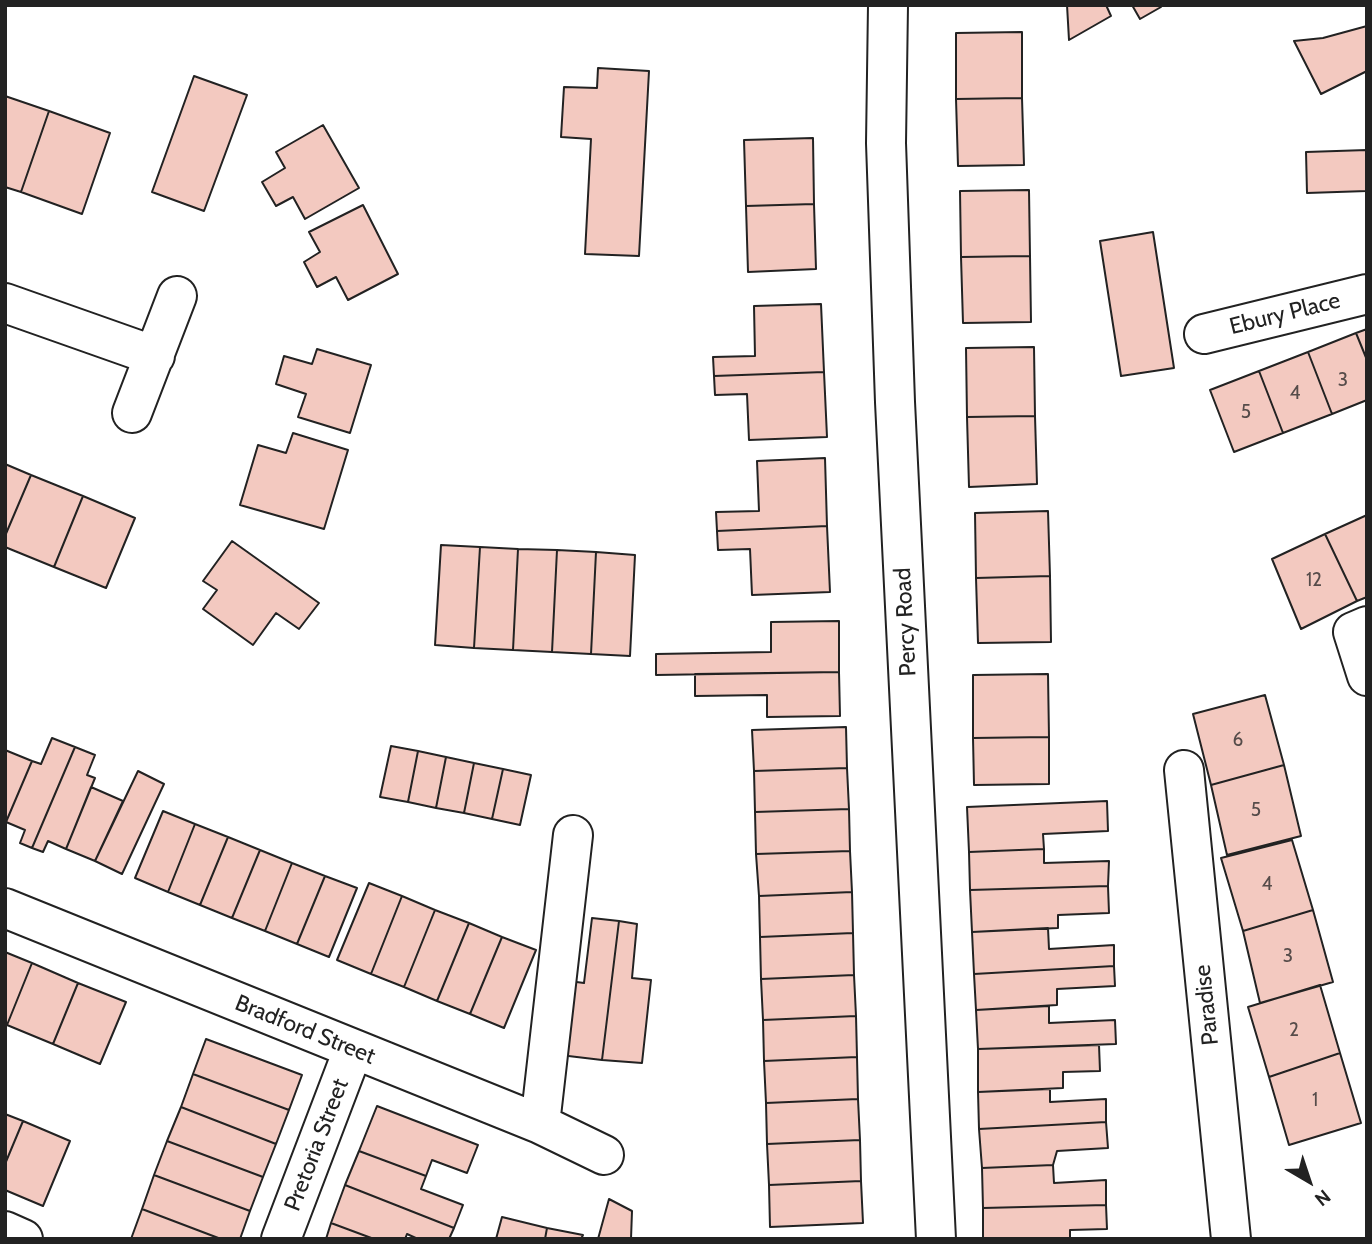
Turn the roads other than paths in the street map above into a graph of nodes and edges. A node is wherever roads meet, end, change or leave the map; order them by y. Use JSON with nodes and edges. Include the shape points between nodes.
{"nodes":[{"id":1,"x":888,"y":5,"type":"edge"},
{"id":2,"x":1367,"y":294,"type":"edge"},
{"id":3,"x":177,"y":296,"type":"dead end"},
{"id":4,"x":5,"y":303,"type":"edge"},
{"id":5,"x":1204,"y":334,"type":"dead end"},
{"id":6,"x":155,"y":356,"type":"junction"},
{"id":7,"x":132,"y":413,"type":"dead end"},
{"id":8,"x":1367,"y":626,"type":"edge"},
{"id":9,"x":1367,"y":677,"type":"edge"},
{"id":10,"x":1184,"y":770,"type":"dead end"},
{"id":11,"x":573,"y":835,"type":"dead end"},
{"id":12,"x":5,"y":908,"type":"edge"},
{"id":13,"x":353,"y":1050,"type":"junction"},
{"id":14,"x":540,"y":1124,"type":"junction"},
{"id":15,"x":604,"y":1155,"type":"dead end"},
{"id":16,"x":5,"y":1231,"type":"edge"},
{"id":17,"x":23,"y":1239,"type":"edge"},
{"id":18,"x":281,"y":1239,"type":"edge"},
{"id":19,"x":936,"y":1239,"type":"edge"},
{"id":20,"x":1231,"y":1239,"type":"edge"}],
"edges":[{"from":1,"to":19,"type":"street","name":"Percy Road","via":[[886,143],[895,402]]},
{"from":2,"to":5,"type":"street","name":"Ebury Place"},
{"from":3,"to":6,"type":"street"},
{"from":4,"to":6,"type":"street"},
{"from":6,"to":7,"type":"street"},
{"from":8,"to":9,"type":"street","via":[[1353,632]]},
{"from":10,"to":20,"type":"street","name":"Paradise"},
{"from":11,"to":14,"type":"street"},
{"from":12,"to":13,"type":"street","name":"Bradford Street"},
{"from":13,"to":14,"type":"street","name":"Bradford Street"},
{"from":13,"to":18,"type":"street","name":"Pretoria Street"},
{"from":14,"to":15,"type":"street","name":"Bradford Street"},
{"from":16,"to":17,"type":"street"}]}
